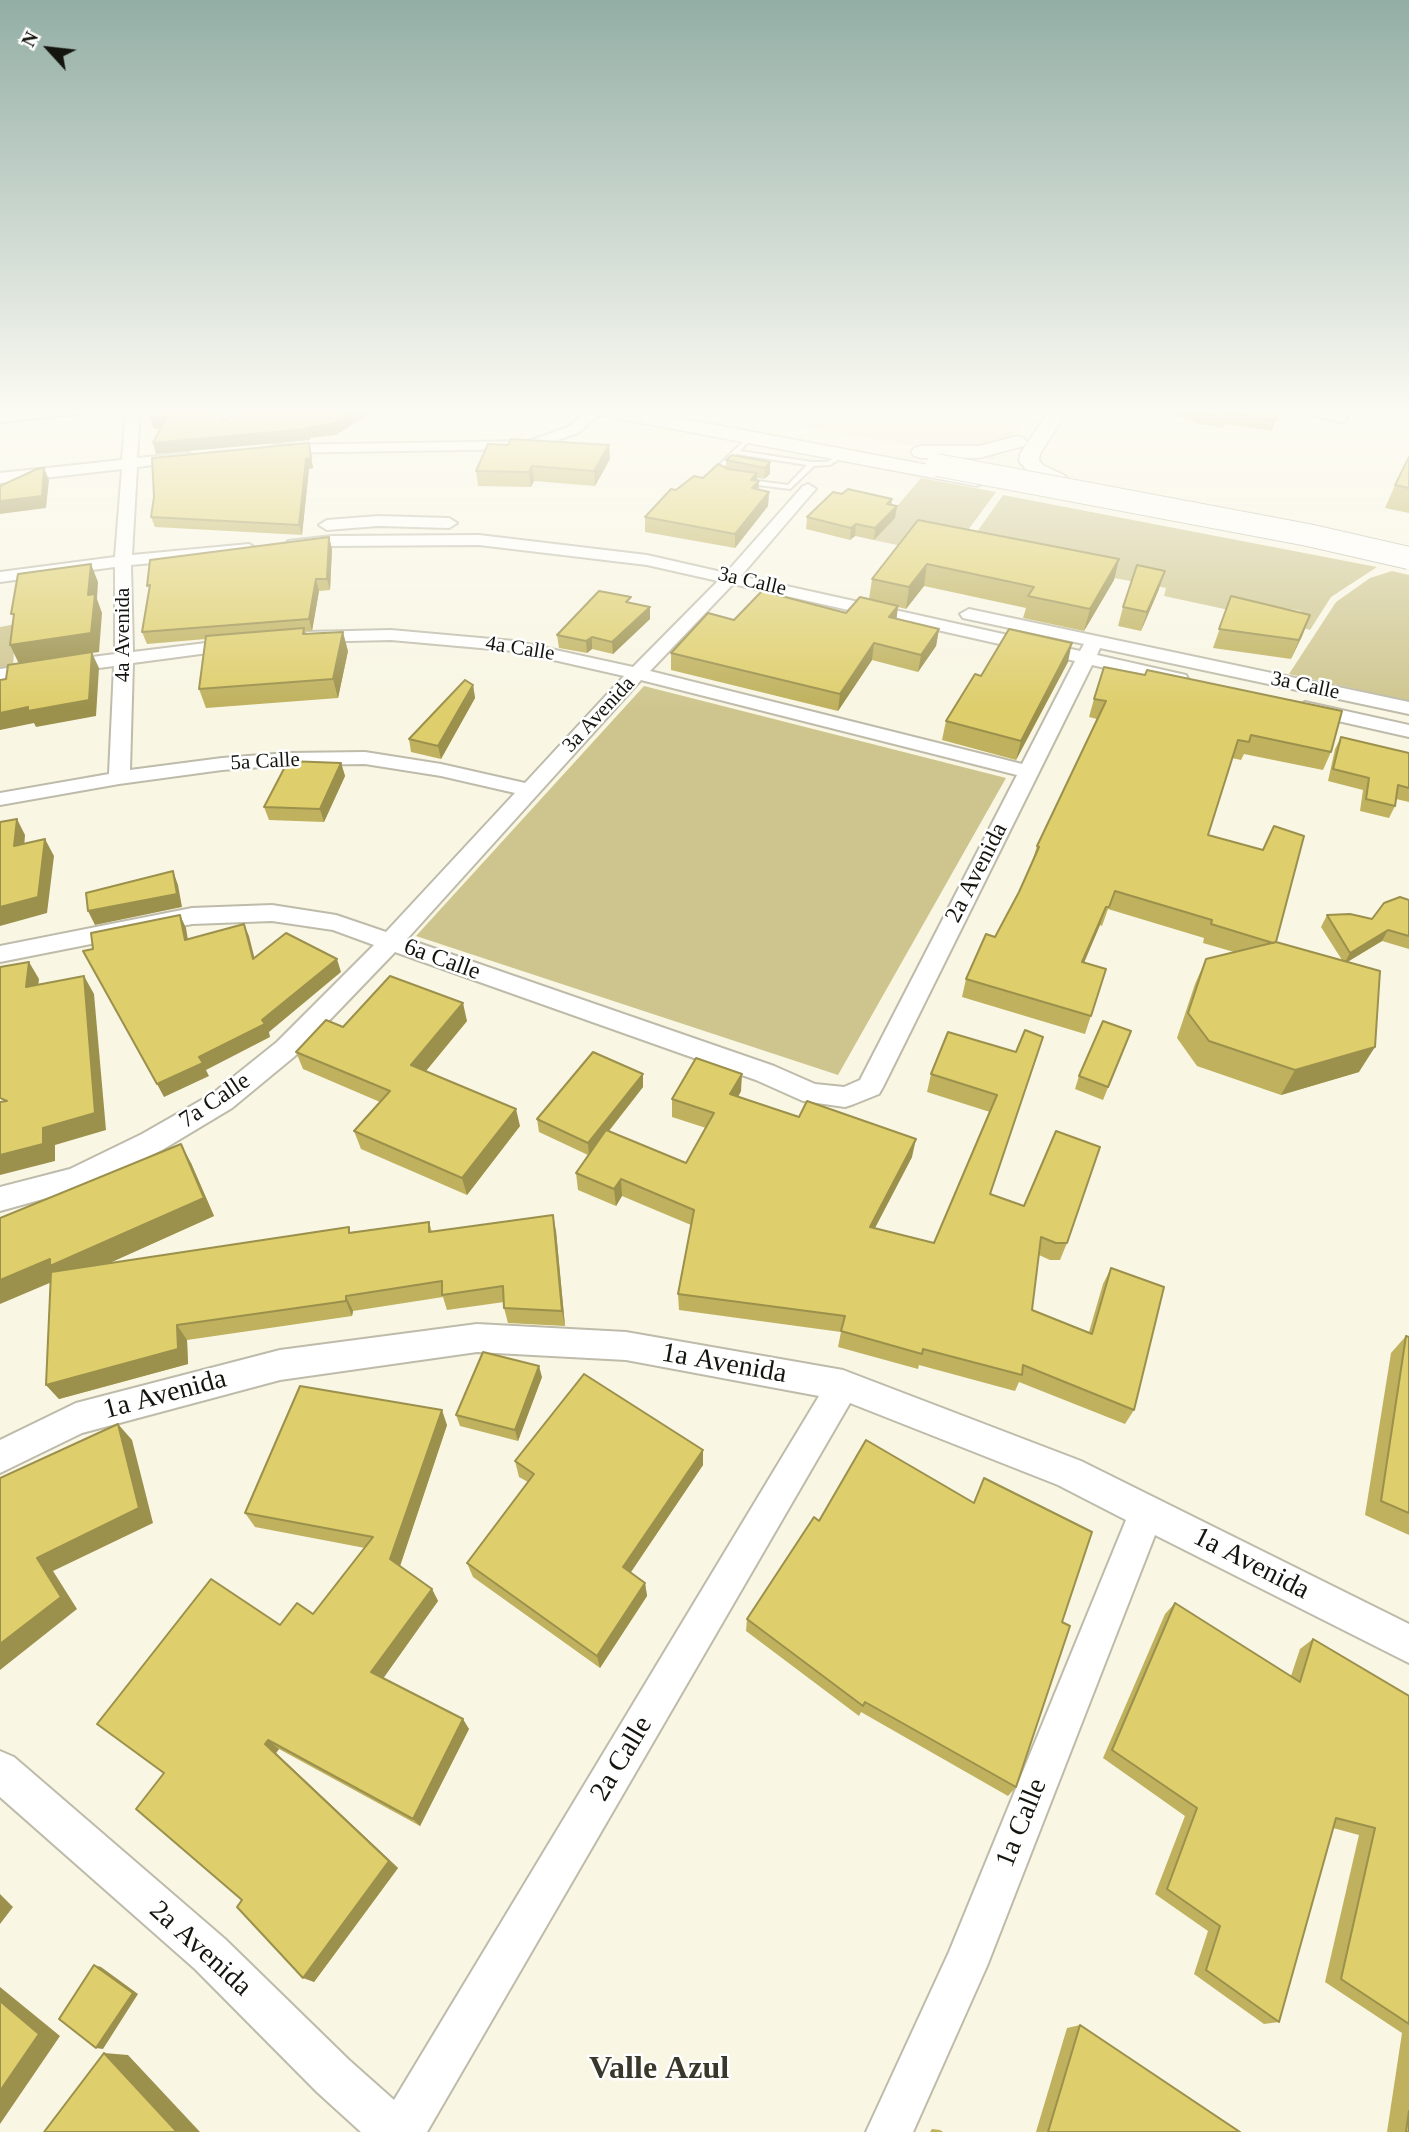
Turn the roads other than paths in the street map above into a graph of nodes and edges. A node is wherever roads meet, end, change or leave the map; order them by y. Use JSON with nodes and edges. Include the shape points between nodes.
{"nodes":[{"id":1,"x":126,"y":508,"type":"edge"},
{"id":2,"x":791,"y":508,"type":"edge"},
{"id":3,"x":1150,"y":508,"type":"edge"},
{"id":4,"x":1168,"y":508,"type":"edge"},
{"id":5,"x":1220,"y":508,"type":"edge"},
{"id":6,"x":290,"y":528,"type":"edge"},
{"id":7,"x":250,"y":532,"type":"edge"},
{"id":8,"x":1409,"y":551,"type":"edge"},
{"id":9,"x":124,"y":553,"type":"junction"},
{"id":10,"x":1409,"y":558,"type":"edge"},
{"id":11,"x":0,"y":561,"type":"edge"},
{"id":12,"x":1409,"y":568,"type":"edge"},
{"id":13,"x":737,"y":571,"type":"junction"},
{"id":14,"x":0,"y":577,"type":"edge"},
{"id":15,"x":286,"y":639,"type":"edge"},
{"id":16,"x":260,"y":641,"type":"edge"},
{"id":17,"x":1090,"y":650,"type":"junction"},
{"id":18,"x":124,"y":656,"type":"junction"},
{"id":19,"x":636,"y":674,"type":"junction"},
{"id":20,"x":0,"y":675,"type":"edge"},
{"id":21,"x":1193,"y":683,"type":"edge"},
{"id":22,"x":1287,"y":704,"type":"edge"},
{"id":23,"x":1409,"y":708,"type":"edge"},
{"id":24,"x":1409,"y":731,"type":"edge"},
{"id":25,"x":1028,"y":772,"type":"junction"},
{"id":26,"x":119,"y":778,"type":"junction"},
{"id":27,"x":529,"y":790,"type":"junction"},
{"id":28,"x":0,"y":799,"type":"edge"},
{"id":29,"x":391,"y":942,"type":"junction"},
{"id":30,"x":0,"y":954,"type":"edge"},
{"id":31,"x":870,"y":1087,"type":"joint"},
{"id":32,"x":0,"y":1199,"type":"edge"},
{"id":33,"x":843,"y":1385,"type":"junction"},
{"id":34,"x":0,"y":1457,"type":"edge"},
{"id":35,"x":1147,"y":1510,"type":"junction"},
{"id":36,"x":1409,"y":1644,"type":"edge"},
{"id":37,"x":0,"y":1771,"type":"edge"},
{"id":38,"x":398,"y":2132,"type":"edge"},
{"id":39,"x":889,"y":2132,"type":"edge"}],
"edges":[{"from":1,"to":9,"type":"street","name":"4a Avenida"},
{"from":2,"to":13,"type":"street","name":"3a Avenida"},
{"from":3,"to":12,"type":"main road"},
{"from":4,"to":10,"type":"main road","bridge":true},
{"from":5,"to":8,"type":"main road","via":[[1305,524]]},
{"from":6,"to":13,"type":"street","name":"3a Calle","via":[[378,521],[498,525],[606,538]]},
{"from":7,"to":9,"type":"street","name":"3a Calle"},
{"from":9,"to":11,"type":"street","name":"3a Calle"},
{"from":9,"to":13,"type":"street","name":"3a Calle","via":[[332,541],[479,540]]},
{"from":9,"to":14,"type":"street","name":"3a Calle"},
{"from":9,"to":18,"type":"street","name":"4a Avenida"},
{"from":13,"to":17,"type":"street","name":"3a Calle"},
{"from":13,"to":17,"type":"street","name":"3a Calle","via":[[939,607]]},
{"from":13,"to":19,"type":"street","name":"3a Avenida"},
{"from":15,"to":19,"type":"street","name":"4a Calle","via":[[391,635],[449,639],[514,646]]},
{"from":16,"to":18,"type":"street"},
{"from":17,"to":21,"type":"street","name":"3a Calle"},
{"from":17,"to":23,"type":"street","name":"3a Calle"},
{"from":17,"to":25,"type":"street","name":"2a Avenida"},
{"from":18,"to":20,"type":"street"},
{"from":18,"to":26,"type":"street","name":"4a Avenida"},
{"from":19,"to":25,"type":"street","name":"4a Calle"},
{"from":19,"to":27,"type":"street","name":"3a Avenida"},
{"from":22,"to":24,"type":"street","name":"3a Calle"},
{"from":25,"to":31,"type":"street","name":"2a Avenida"},
{"from":26,"to":27,"type":"street","name":"5a Calle","via":[[222,764],[365,758]]},
{"from":26,"to":28,"type":"street","name":"5a Calle"},
{"from":27,"to":29,"type":"street","name":"3a Avenida"},
{"from":29,"to":30,"type":"street","name":"6a Calle","via":[[336,923],[272,913],[192,916]]},
{"from":29,"to":31,"type":"street","name":"6a Calle","via":[[765,1073],[812,1094],[845,1097]]},
{"from":29,"to":32,"type":"street","name":"7a Calle","via":[[286,1049],[222,1101],[76,1179]]},
{"from":33,"to":34,"type":"street","name":"1a Avenida","via":[[626,1346],[477,1338],[279,1365],[76,1419]]},
{"from":33,"to":35,"type":"street","name":"1a Avenida","via":[[1069,1473]]},
{"from":33,"to":38,"type":"street","name":"2a Calle"},
{"from":35,"to":36,"type":"street","name":"1a Avenida"},
{"from":35,"to":39,"type":"street","name":"1a Calle","via":[[965,1966]]},
{"from":37,"to":38,"type":"street","name":"2a Avenida","via":[[210,1954],[333,2076]]}]}
